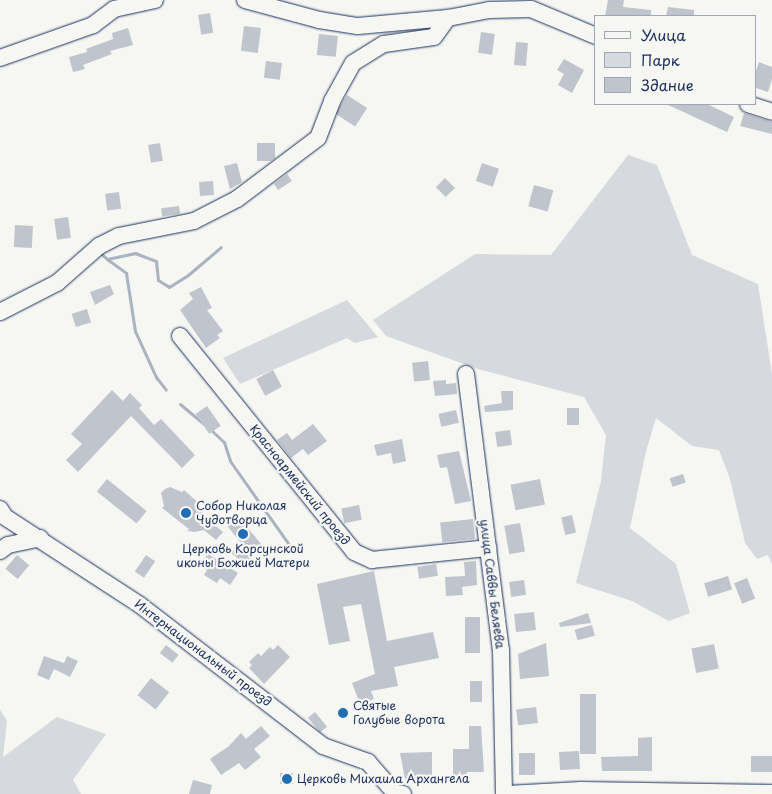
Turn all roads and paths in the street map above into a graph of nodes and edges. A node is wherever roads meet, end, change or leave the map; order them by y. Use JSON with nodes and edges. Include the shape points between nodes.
{"nodes":[{"id":1,"x":155,"y":0,"type":"edge"},
{"id":2,"x":245,"y":0,"type":"edge"},
{"id":3,"x":112,"y":4,"type":"edge"},
{"id":4,"x":448,"y":18,"type":"junction"},
{"id":5,"x":594,"y":35,"type":"edge"},
{"id":6,"x":0,"y":58,"type":"edge"},
{"id":7,"x":751,"y":105,"type":"edge"},
{"id":8,"x":772,"y":112,"type":"edge"},
{"id":9,"x":0,"y":312,"type":"edge"},
{"id":10,"x":180,"y":336,"type":"dead end"},
{"id":11,"x":466,"y":374,"type":"dead end"},
{"id":12,"x":0,"y":509,"type":"edge"},
{"id":13,"x":40,"y":538,"type":"junction"},
{"id":14,"x":488,"y":548,"type":"junction"},
{"id":15,"x":0,"y":551,"type":"edge"},
{"id":16,"x":772,"y":793,"type":"edge"},
{"id":17,"x":397,"y":794,"type":"edge"},
{"id":18,"x":506,"y":794,"type":"edge"}],
"edges":[{"from":1,"to":3,"type":"street"},
{"from":2,"to":4,"type":"street","via":[[319,20],[358,26]]},
{"from":3,"to":6,"type":"street","via":[[93,24]]},
{"from":4,"to":5,"type":"street","via":[[489,10],[531,9]]},
{"from":4,"to":9,"type":"street","via":[[434,38],[384,44],[353,63],[332,100],[318,138],[238,199],[194,221],[119,236],[99,246],[57,283]]},
{"from":7,"to":8,"type":"street"},
{"from":10,"to":14,"type":"street","name":"Красноармейский проезд","via":[[354,552],[372,560]]},
{"from":11,"to":14,"type":"street","name":"улица Саввы Беляева"},
{"from":12,"to":13,"type":"street","name":"Интернациональный проезд","via":[[5,517]]},
{"from":13,"to":15,"type":"street","via":[[8,545]]},
{"from":13,"to":17,"type":"street","name":"Интернациональный проезд","via":[[140,605],[323,746],[368,762]]},
{"from":14,"to":18,"type":"street","name":"улица Саввы Беляева","via":[[501,650]]},
{"from":16,"to":18,"type":"street","via":[[581,790]]}]}
